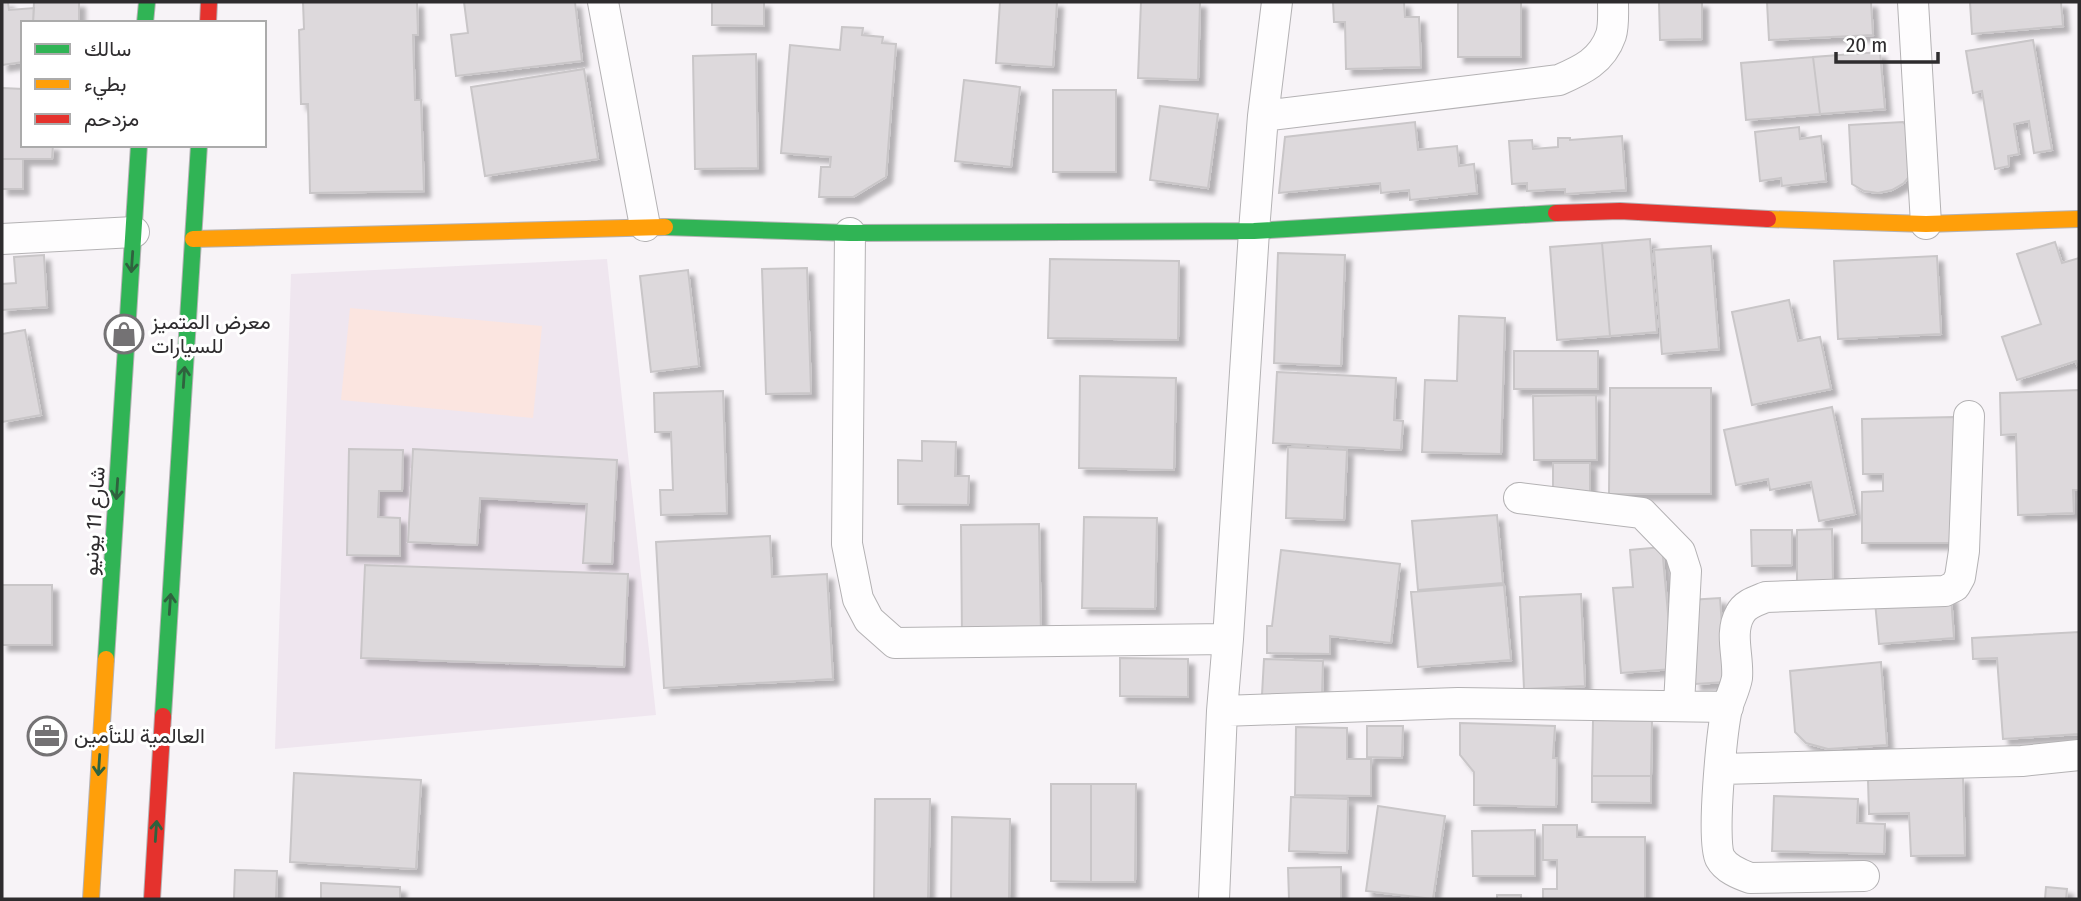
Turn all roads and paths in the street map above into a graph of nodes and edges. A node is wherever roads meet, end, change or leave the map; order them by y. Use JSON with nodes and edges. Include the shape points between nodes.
{"nodes":[{"id":1,"x":146,"y":2,"type":"edge"},
{"id":2,"x":209,"y":2,"type":"edge"},
{"id":3,"x":603,"y":2,"type":"edge"},
{"id":4,"x":1277,"y":2,"type":"edge"},
{"id":5,"x":1613,"y":2,"type":"edge"},
{"id":6,"x":1913,"y":2,"type":"edge"},
{"id":7,"x":145,"y":21,"type":"edge"},
{"id":8,"x":208,"y":21,"type":"edge"},
{"id":9,"x":1263,"y":116,"type":"junction"},
{"id":10,"x":139,"y":147,"type":"edge"},
{"id":11,"x":200,"y":147,"type":"edge"},
{"id":12,"x":2079,"y":219,"type":"edge"},
{"id":13,"x":1926,"y":224,"type":"junction"},
{"id":14,"x":645,"y":226,"type":"junction"},
{"id":15,"x":134,"y":232,"type":"junction"},
{"id":16,"x":1254,"y":232,"type":"junction"},
{"id":17,"x":850,"y":233,"type":"junction"},
{"id":18,"x":2,"y":239,"type":"edge"},
{"id":19,"x":193,"y":239,"type":"junction"},
{"id":20,"x":1969,"y":416,"type":"dead end"},
{"id":21,"x":1519,"y":498,"type":"dead end"},
{"id":22,"x":1228,"y":639,"type":"junction"},
{"id":23,"x":1679,"y":705,"type":"junction"},
{"id":24,"x":1728,"y":707,"type":"junction"},
{"id":25,"x":1222,"y":711,"type":"junction"},
{"id":26,"x":2079,"y":755,"type":"edge"},
{"id":27,"x":1720,"y":769,"type":"junction"},
{"id":28,"x":1864,"y":876,"type":"dead end"},
{"id":29,"x":91,"y":899,"type":"edge"},
{"id":30,"x":152,"y":899,"type":"edge"},
{"id":31,"x":1214,"y":899,"type":"edge"}],
"edges":[{"from":1,"to":7,"type":"main road"},
{"from":2,"to":8,"type":"main road"},
{"from":3,"to":14,"type":"street"},
{"from":4,"to":9,"type":"street"},
{"from":5,"to":9,"type":"street","via":[[1612,33],[1602,51],[1584,69],[1559,80]]},
{"from":6,"to":13,"type":"street"},
{"from":9,"to":16,"type":"street"},
{"from":10,"to":15,"type":"main road","name":"شارع 11 يونيو"},
{"from":11,"to":19,"type":"main road"},
{"from":12,"to":13,"type":"main road"},
{"from":13,"to":16,"type":"main road","via":[[1620,211]]},
{"from":14,"to":17,"type":"main road"},
{"from":14,"to":19,"type":"main road"},
{"from":15,"to":18,"type":"street"},
{"from":15,"to":29,"type":"main road","name":"شارع 11 يونيو","one_way":true},
{"from":16,"to":17,"type":"main road"},
{"from":16,"to":22,"type":"street"},
{"from":17,"to":22,"type":"street","via":[[847,544],[858,599],[869,620],[895,643]]},
{"from":30,"to":19,"type":"main road","one_way":true},
{"from":20,"to":24,"type":"street","via":[[1964,551],[1955,586],[1945,591],[1766,597],[1749,604],[1735,629],[1738,670]]},
{"from":21,"to":23,"type":"street","via":[[1642,513],[1680,552],[1686,571]]},
{"from":22,"to":25,"type":"street"},
{"from":23,"to":24,"type":"street"},
{"from":23,"to":25,"type":"street","via":[[1458,703]]},
{"from":24,"to":27,"type":"street"},
{"from":25,"to":31,"type":"street"},
{"from":26,"to":27,"type":"street","via":[[2022,761]]},
{"from":27,"to":28,"type":"street","via":[[1716,839],[1720,858],[1734,872],[1751,878]]}]}
